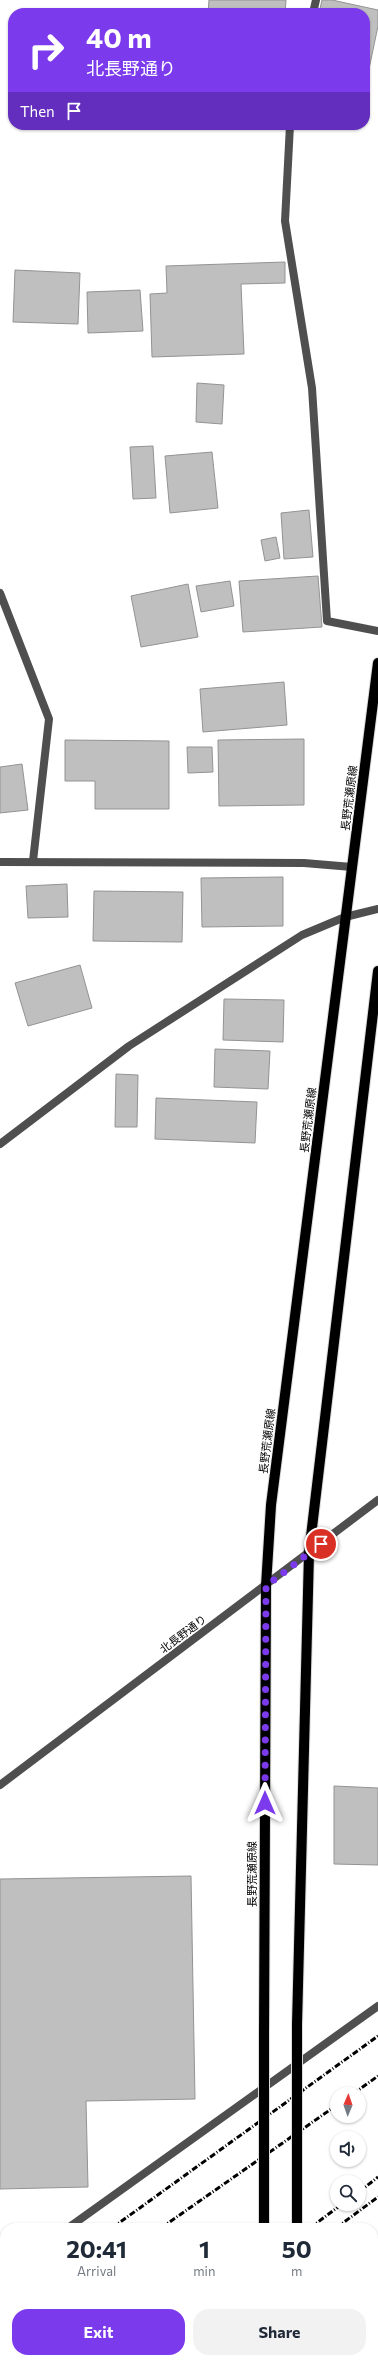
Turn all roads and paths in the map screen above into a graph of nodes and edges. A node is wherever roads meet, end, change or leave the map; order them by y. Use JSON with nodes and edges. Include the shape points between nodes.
{"nodes":[{"id":1,"x":290,"y":130,"type":"edge"},
{"id":2,"x":0,"y":593,"type":"edge"},
{"id":3,"x":378,"y":631,"type":"edge"},
{"id":4,"x":378,"y":663,"type":"edge"},
{"id":5,"x":33,"y":861,"type":"junction"},
{"id":6,"x":0,"y":862,"type":"edge"},
{"id":7,"x":352,"y":867,"type":"junction"},
{"id":8,"x":378,"y":909,"type":"edge"},
{"id":9,"x":345,"y":917,"type":"junction"},
{"id":10,"x":378,"y":971,"type":"edge"},
{"id":11,"x":0,"y":1144,"type":"edge"},
{"id":12,"x":378,"y":1500,"type":"edge"},
{"id":13,"x":309,"y":1553,"type":"junction"},
{"id":14,"x":266,"y":1586,"type":"junction"},
{"id":15,"x":0,"y":1785,"type":"edge"},
{"id":16,"x":378,"y":2006,"type":"edge"},
{"id":17,"x":75,"y":2223,"type":"edge"},
{"id":18,"x":264,"y":2223,"type":"edge"},
{"id":19,"x":296,"y":2223,"type":"edge"}],
"edges":[{"from":1,"to":3,"type":"street","via":[[285,221],[312,388],[327,622]]},
{"from":2,"to":5,"type":"street","via":[[49,719]]},
{"from":4,"to":7,"type":"main road","name":"長野荒瀬原線"},
{"from":5,"to":6,"type":"street"},
{"from":5,"to":7,"type":"street","via":[[304,863]]},
{"from":7,"to":9,"type":"main road","name":"長野荒瀬原線"},
{"from":8,"to":9,"type":"street"},
{"from":9,"to":11,"type":"street","via":[[302,936],[129,1046]]},
{"from":9,"to":14,"type":"main road","name":"長野荒瀬原線","via":[[272,1505]]},
{"from":10,"to":13,"type":"main road"},
{"from":12,"to":13,"type":"street","name":"北長野通り"},
{"from":13,"to":14,"type":"street","name":"北長野通り"},
{"from":13,"to":19,"type":"main road","bridge":true,"via":[[297,2025]]},
{"from":14,"to":15,"type":"street","name":"北長野通り"},
{"from":14,"to":18,"type":"main road","name":"長野荒瀬原線","bridge":true},
{"from":16,"to":17,"type":"street"}]}
